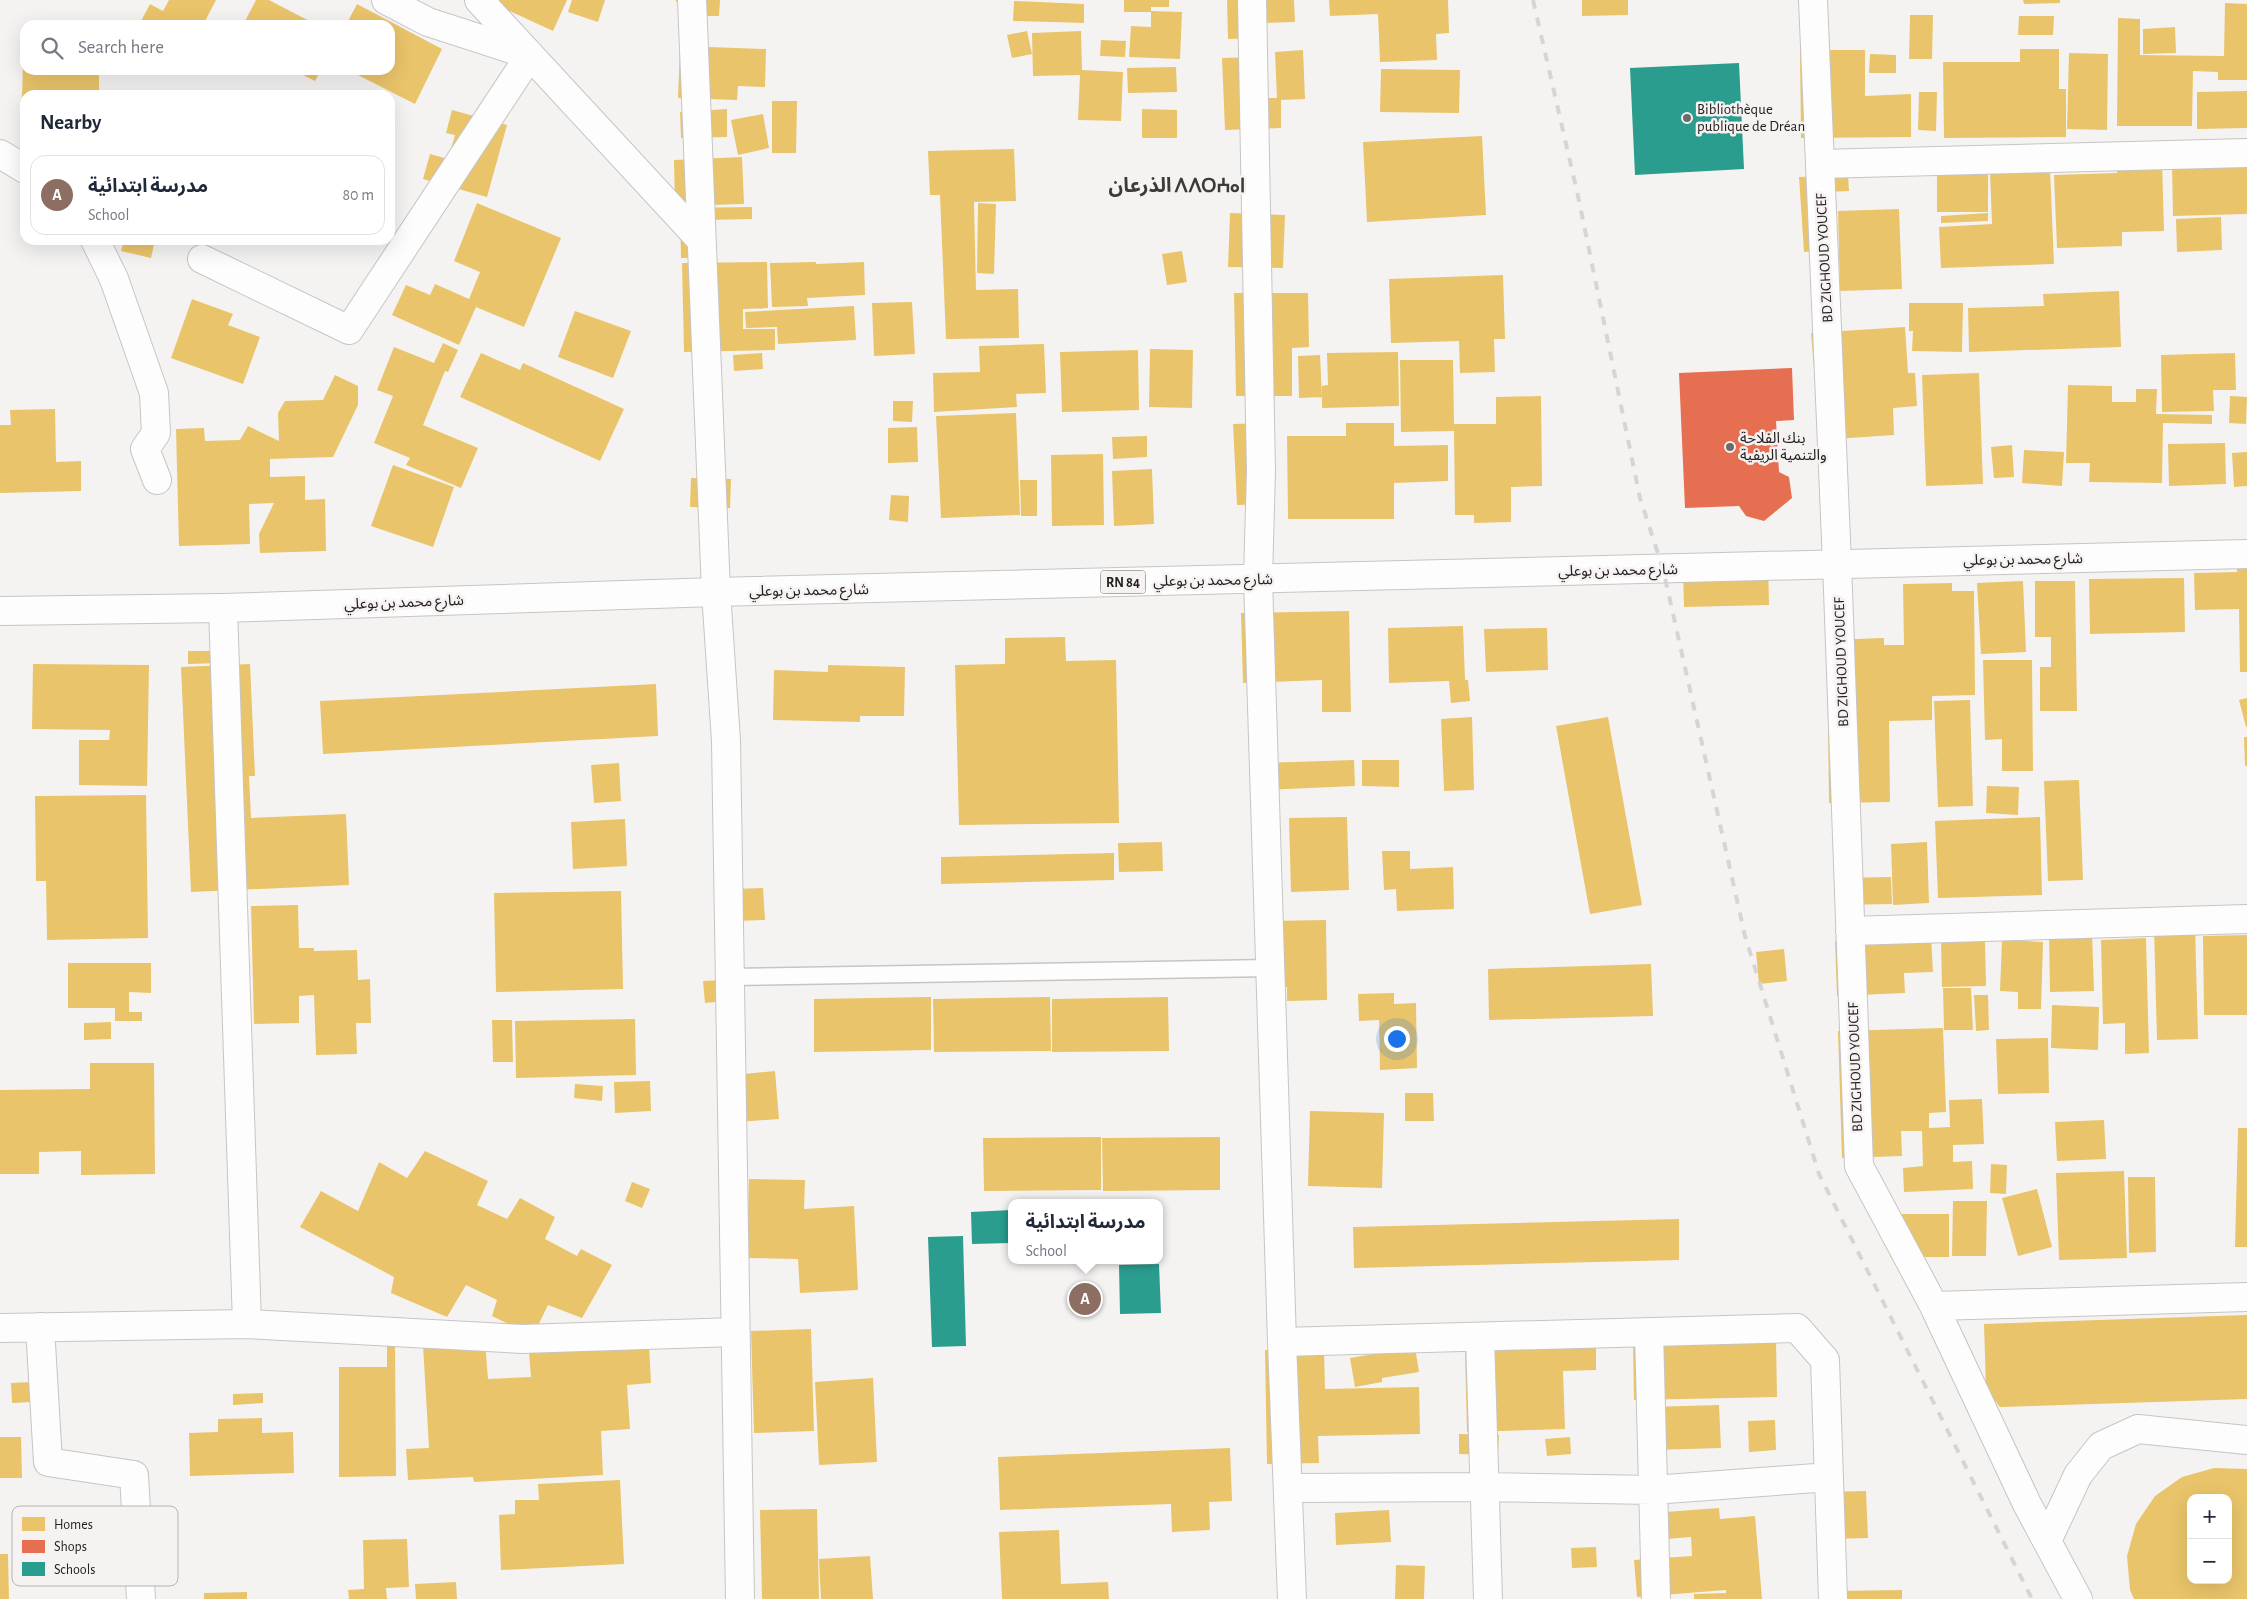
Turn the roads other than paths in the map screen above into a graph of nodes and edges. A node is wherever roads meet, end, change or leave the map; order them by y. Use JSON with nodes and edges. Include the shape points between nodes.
{"nodes":[{"id":1,"x":386,"y":0,"type":"edge"},
{"id":2,"x":479,"y":0,"type":"edge"},
{"id":3,"x":692,"y":0,"type":"edge"},
{"id":4,"x":1252,"y":0,"type":"edge"},
{"id":5,"x":1813,"y":0,"type":"edge"},
{"id":6,"x":530,"y":55,"type":"junction"},
{"id":7,"x":2247,"y":153,"type":"edge"},
{"id":8,"x":0,"y":154,"type":"edge"},
{"id":9,"x":1820,"y":164,"type":"junction"},
{"id":10,"x":20,"y":166,"type":"edge"},
{"id":11,"x":701,"y":240,"type":"junction"},
{"id":12,"x":97,"y":245,"type":"edge"},
{"id":13,"x":202,"y":259,"type":"dead end"},
{"id":14,"x":157,"y":480,"type":"dead end"},
{"id":15,"x":2247,"y":554,"type":"edge"},
{"id":16,"x":1837,"y":563,"type":"junction"},
{"id":17,"x":1258,"y":579,"type":"junction"},
{"id":18,"x":716,"y":592,"type":"junction"},
{"id":19,"x":223,"y":608,"type":"junction"},
{"id":20,"x":0,"y":611,"type":"edge"},
{"id":21,"x":2247,"y":919,"type":"edge"},
{"id":22,"x":1850,"y":931,"type":"junction"},
{"id":23,"x":1270,"y":968,"type":"junction"},
{"id":24,"x":730,"y":977,"type":"junction"},
{"id":25,"x":2247,"y":1297,"type":"edge"},
{"id":26,"x":1934,"y":1306,"type":"junction"},
{"id":27,"x":247,"y":1324,"type":"junction"},
{"id":28,"x":40,"y":1327,"type":"junction"},
{"id":29,"x":0,"y":1328,"type":"edge"},
{"id":30,"x":735,"y":1332,"type":"junction"},
{"id":31,"x":1649,"y":1332,"type":"junction"},
{"id":32,"x":1480,"y":1337,"type":"junction"},
{"id":33,"x":1282,"y":1342,"type":"junction"},
{"id":34,"x":2247,"y":1440,"type":"edge"},
{"id":35,"x":1829,"y":1477,"type":"junction"},
{"id":36,"x":1485,"y":1487,"type":"junction"},
{"id":37,"x":1289,"y":1488,"type":"junction"},
{"id":38,"x":1653,"y":1490,"type":"junction"},
{"id":39,"x":136,"y":1506,"type":"edge"},
{"id":40,"x":2047,"y":1541,"type":"junction"},
{"id":41,"x":140,"y":1586,"type":"edge"},
{"id":42,"x":141,"y":1599,"type":"edge"},
{"id":43,"x":740,"y":1599,"type":"edge"},
{"id":44,"x":1292,"y":1599,"type":"edge"},
{"id":45,"x":1488,"y":1599,"type":"edge"},
{"id":46,"x":1656,"y":1599,"type":"edge"},
{"id":47,"x":1834,"y":1599,"type":"edge"},
{"id":48,"x":2078,"y":1599,"type":"edge"}],
"edges":[{"from":1,"to":6,"type":"street","via":[[428,22]]},
{"from":2,"to":6,"type":"street"},
{"from":3,"to":11,"type":"street"},
{"from":4,"to":17,"type":"street","via":[[1261,471]]},
{"from":5,"to":9,"type":"street","name":"BD ZIGHOUD YOUCEF"},
{"from":6,"to":11,"type":"street"},
{"from":6,"to":13,"type":"street","via":[[349,330]]},
{"from":7,"to":9,"type":"street"},
{"from":8,"to":10,"type":"street"},
{"from":9,"to":16,"type":"street","name":"BD ZIGHOUD YOUCEF"},
{"from":11,"to":18,"type":"street"},
{"from":12,"to":14,"type":"street","via":[[114,279],[154,393],[156,433],[145,449]]},
{"from":15,"to":16,"type":"street","name":"شارع محمد بن بوعلي","number":"RN 84"},
{"from":16,"to":17,"type":"street","name":"شارع محمد بن بوعلي","number":"RN 84"},
{"from":16,"to":22,"type":"street","name":"BD ZIGHOUD YOUCEF"},
{"from":17,"to":18,"type":"street","name":"شارع محمد بن بوعلي","number":"RN 84"},
{"from":17,"to":23,"type":"street"},
{"from":18,"to":19,"type":"street","name":"شارع محمد بن بوعلي","number":"RN 84"},
{"from":18,"to":24,"type":"street","via":[[726,742]]},
{"from":19,"to":20,"type":"street","name":"شارع محمد بن بوعلي","number":"RN 84"},
{"from":19,"to":27,"type":"street"},
{"from":21,"to":22,"type":"street"},
{"from":22,"to":26,"type":"street","name":"BD ZIGHOUD YOUCEF","via":[[1859,1166]]},
{"from":23,"to":24,"type":"lane"},
{"from":23,"to":33,"type":"street"},
{"from":24,"to":30,"type":"street"},
{"from":25,"to":26,"type":"street"},
{"from":26,"to":40,"type":"street","name":"BD ZIGHOUD YOUCEF"},
{"from":27,"to":28,"type":"street"},
{"from":27,"to":30,"type":"street","via":[[522,1339]]},
{"from":28,"to":29,"type":"street"},
{"from":28,"to":39,"type":"street","via":[[48,1462],[134,1474]]},
{"from":30,"to":43,"type":"street"},
{"from":31,"to":32,"type":"street"},
{"from":31,"to":35,"type":"street","via":[[1797,1328],[1825,1360]]},
{"from":31,"to":38,"type":"street"},
{"from":32,"to":33,"type":"street"},
{"from":32,"to":36,"type":"street"},
{"from":33,"to":37,"type":"street"},
{"from":34,"to":40,"type":"street","via":[[2138,1429],[2102,1446],[2078,1474]]},
{"from":35,"to":38,"type":"street"},
{"from":35,"to":47,"type":"street"},
{"from":36,"to":37,"type":"street"},
{"from":36,"to":38,"type":"street"},
{"from":36,"to":45,"type":"street"},
{"from":37,"to":44,"type":"street"},
{"from":38,"to":46,"type":"street"},
{"from":40,"to":48,"type":"street","name":"BD ZIGHOUD YOUCEF"},
{"from":41,"to":42,"type":"street"}]}
